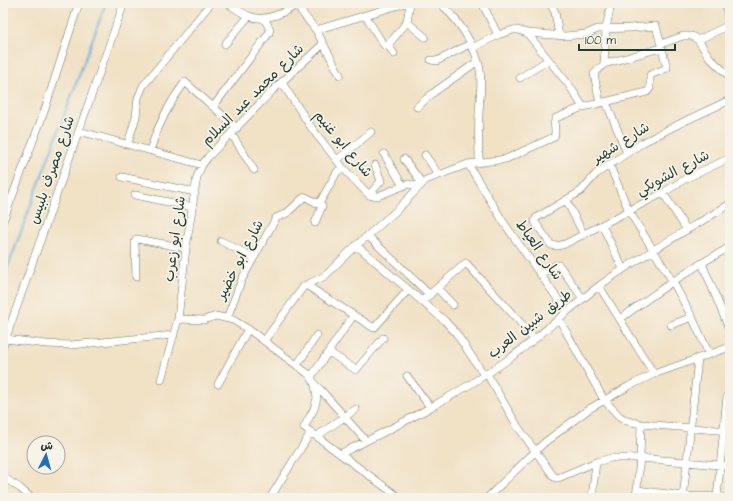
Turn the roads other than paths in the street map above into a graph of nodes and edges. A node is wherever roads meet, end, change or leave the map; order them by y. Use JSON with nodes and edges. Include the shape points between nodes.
{"nodes":[{"id":1,"x":80,"y":3,"type":"edge"},
{"id":2,"x":124,"y":3,"type":"edge"},
{"id":3,"x":211,"y":3,"type":"edge"},
{"id":4,"x":227,"y":3,"type":"edge"},
{"id":5,"x":406,"y":3,"type":"edge"},
{"id":6,"x":410,"y":3,"type":"edge"},
{"id":7,"x":440,"y":3,"type":"edge"},
{"id":8,"x":482,"y":3,"type":"edge"},
{"id":9,"x":550,"y":3,"type":"edge"},
{"id":10,"x":611,"y":3,"type":"edge"},
{"id":11,"x":725,"y":3,"type":"edge"},
{"id":12,"x":298,"y":4,"type":"edge"},
{"id":13,"x":365,"y":15,"type":"junction"},
{"id":14,"x":249,"y":16,"type":"junction"},
{"id":15,"x":264,"y":19,"type":"junction"},
{"id":16,"x":407,"y":22,"type":"junction"},
{"id":17,"x":730,"y":26,"type":"edge"},
{"id":18,"x":606,"y":29,"type":"junction"},
{"id":19,"x":316,"y":30,"type":"junction"},
{"id":20,"x":527,"y":33,"type":"junction"},
{"id":21,"x":498,"y":35,"type":"junction"},
{"id":22,"x":559,"y":36,"type":"junction"},
{"id":23,"x":425,"y":37,"type":"dead end"},
{"id":24,"x":698,"y":40,"type":"junction"},
{"id":25,"x":225,"y":44,"type":"dead end"},
{"id":26,"x":323,"y":44,"type":"junction"},
{"id":27,"x":388,"y":45,"type":"junction"},
{"id":28,"x":471,"y":46,"type":"junction"},
{"id":29,"x":661,"y":46,"type":"junction"},
{"id":30,"x":394,"y":54,"type":"dead end"},
{"id":31,"x":431,"y":60,"type":"dead end"},
{"id":32,"x":548,"y":60,"type":"junction"},
{"id":33,"x":478,"y":62,"type":"junction"},
{"id":34,"x":604,"y":64,"type":"junction"},
{"id":35,"x":340,"y":75,"type":"dead end"},
{"id":36,"x":730,"y":77,"type":"edge"},
{"id":37,"x":520,"y":78,"type":"dead end"},
{"id":38,"x":282,"y":83,"type":"junction"},
{"id":39,"x":730,"y":100,"type":"edge"},
{"id":40,"x":603,"y":102,"type":"junction"},
{"id":41,"x":213,"y":107,"type":"junction"},
{"id":42,"x":417,"y":107,"type":"dead end"},
{"id":43,"x":583,"y":107,"type":"junction"},
{"id":44,"x":237,"y":128,"type":"junction"},
{"id":45,"x":79,"y":131,"type":"junction"},
{"id":46,"x":371,"y":132,"type":"dead end"},
{"id":47,"x":232,"y":133,"type":"junction"},
{"id":48,"x":128,"y":144,"type":"junction"},
{"id":49,"x":150,"y":150,"type":"junction"},
{"id":50,"x":627,"y":153,"type":"junction"},
{"id":51,"x":384,"y":154,"type":"dead end"},
{"id":52,"x":425,"y":154,"type":"dead end"},
{"id":53,"x":730,"y":158,"type":"edge"},
{"id":54,"x":404,"y":159,"type":"dead end"},
{"id":55,"x":336,"y":160,"type":"junction"},
{"id":56,"x":479,"y":162,"type":"junction"},
{"id":57,"x":468,"y":164,"type":"junction"},
{"id":58,"x":609,"y":164,"type":"junction"},
{"id":59,"x":202,"y":165,"type":"junction"},
{"id":60,"x":375,"y":166,"type":"dead end"},
{"id":61,"x":343,"y":168,"type":"junction"},
{"id":62,"x":254,"y":170,"type":"dead end"},
{"id":63,"x":439,"y":175,"type":"junction"},
{"id":64,"x":122,"y":177,"type":"dead end"},
{"id":65,"x":421,"y":185,"type":"junction"},
{"id":66,"x":403,"y":186,"type":"junction"},
{"id":67,"x":195,"y":192,"type":"junction"},
{"id":68,"x":664,"y":193,"type":"junction"},
{"id":69,"x":136,"y":195,"type":"dead end"},
{"id":70,"x":369,"y":195,"type":"junction"},
{"id":71,"x":566,"y":200,"type":"junction"},
{"id":72,"x":730,"y":204,"type":"edge"},
{"id":73,"x":321,"y":205,"type":"junction"},
{"id":74,"x":192,"y":207,"type":"junction"},
{"id":75,"x":629,"y":211,"type":"junction"},
{"id":76,"x":3,"y":221,"type":"edge"},
{"id":77,"x":535,"y":221,"type":"joint"},
{"id":78,"x":315,"y":222,"type":"dead end"},
{"id":79,"x":602,"y":225,"type":"junction"},
{"id":80,"x":686,"y":230,"type":"junction"},
{"id":81,"x":584,"y":235,"type":"junction"},
{"id":82,"x":368,"y":236,"type":"junction"},
{"id":83,"x":221,"y":241,"type":"dead end"},
{"id":84,"x":356,"y":245,"type":"junction"},
{"id":85,"x":730,"y":247,"type":"edge"},
{"id":86,"x":186,"y":248,"type":"junction"},
{"id":87,"x":654,"y":250,"type":"junction"},
{"id":88,"x":254,"y":257,"type":"junction"},
{"id":89,"x":702,"y":263,"type":"junction"},
{"id":90,"x":624,"y":269,"type":"junction"},
{"id":91,"x":541,"y":274,"type":"junction"},
{"id":92,"x":136,"y":277,"type":"dead end"},
{"id":93,"x":673,"y":282,"type":"junction"},
{"id":94,"x":306,"y":285,"type":"junction"},
{"id":95,"x":599,"y":286,"type":"junction"},
{"id":96,"x":438,"y":289,"type":"junction"},
{"id":97,"x":408,"y":290,"type":"junction"},
{"id":98,"x":430,"y":295,"type":"junction"},
{"id":99,"x":583,"y":298,"type":"junction"},
{"id":100,"x":422,"y":302,"type":"junction"},
{"id":101,"x":453,"y":305,"type":"dead end"},
{"id":102,"x":566,"y":312,"type":"junction"},
{"id":103,"x":354,"y":316,"type":"junction"},
{"id":104,"x":692,"y":317,"type":"junction"},
{"id":105,"x":227,"y":318,"type":"junction"},
{"id":106,"x":178,"y":319,"type":"junction"},
{"id":107,"x":559,"y":319,"type":"junction"},
{"id":108,"x":620,"y":319,"type":"junction"},
{"id":109,"x":671,"y":325,"type":"dead end"},
{"id":110,"x":248,"y":329,"type":"junction"},
{"id":111,"x":730,"y":331,"type":"edge"},
{"id":112,"x":174,"y":335,"type":"junction"},
{"id":113,"x":317,"y":335,"type":"dead end"},
{"id":114,"x":383,"y":338,"type":"dead end"},
{"id":115,"x":6,"y":339,"type":"junction"},
{"id":116,"x":534,"y":339,"type":"junction"},
{"id":117,"x":264,"y":341,"type":"junction"},
{"id":118,"x":3,"y":346,"type":"edge"},
{"id":119,"x":730,"y":347,"type":"edge"},
{"id":120,"x":329,"y":352,"type":"junction"},
{"id":121,"x":709,"y":354,"type":"junction"},
{"id":122,"x":698,"y":358,"type":"junction"},
{"id":123,"x":297,"y":365,"type":"junction"},
{"id":124,"x":486,"y":374,"type":"junction"},
{"id":125,"x":654,"y":374,"type":"junction"},
{"id":126,"x":407,"y":376,"type":"dead end"},
{"id":127,"x":311,"y":377,"type":"junction"},
{"id":128,"x":161,"y":380,"type":"dead end"},
{"id":129,"x":218,"y":384,"type":"dead end"},
{"id":130,"x":315,"y":385,"type":"junction"},
{"id":131,"x":730,"y":393,"type":"edge"},
{"id":132,"x":604,"y":400,"type":"junction"},
{"id":133,"x":430,"y":407,"type":"junction"},
{"id":134,"x":356,"y":409,"type":"dead end"},
{"id":135,"x":345,"y":416,"type":"junction"},
{"id":136,"x":640,"y":424,"type":"junction"},
{"id":137,"x":691,"y":429,"type":"junction"},
{"id":138,"x":727,"y":431,"type":"edge"},
{"id":139,"x":314,"y":434,"type":"junction"},
{"id":140,"x":366,"y":441,"type":"junction"},
{"id":141,"x":535,"y":451,"type":"junction"},
{"id":142,"x":340,"y":454,"type":"junction"},
{"id":143,"x":640,"y":458,"type":"junction"},
{"id":144,"x":596,"y":462,"type":"junction"},
{"id":145,"x":688,"y":463,"type":"junction"},
{"id":146,"x":721,"y":465,"type":"junction"},
{"id":147,"x":730,"y":466,"type":"edge"},
{"id":148,"x":3,"y":477,"type":"edge"},
{"id":149,"x":637,"y":490,"type":"junction"},
{"id":150,"x":590,"y":497,"type":"edge"},
{"id":151,"x":683,"y":497,"type":"edge"},
{"id":152,"x":717,"y":497,"type":"edge"},
{"id":153,"x":730,"y":497,"type":"edge"},
{"id":154,"x":31,"y":498,"type":"edge"},
{"id":155,"x":270,"y":498,"type":"edge"},
{"id":156,"x":400,"y":498,"type":"edge"},
{"id":157,"x":487,"y":498,"type":"edge"},
{"id":158,"x":636,"y":498,"type":"edge"}],
"edges":[{"from":1,"to":76,"type":"street","via":[[44,112]]},
{"from":2,"to":45,"type":"street","name":"شارع مصرف بلبيس"},
{"from":3,"to":48,"type":"street","via":[[142,86]]},
{"from":4,"to":14,"type":"street"},
{"from":5,"to":13,"type":"street"},
{"from":6,"to":16,"type":"street"},
{"from":7,"to":28,"type":"street","via":[[460,26]]},
{"from":8,"to":21,"type":"street"},
{"from":9,"to":22,"type":"street","via":[[555,12]]},
{"from":10,"to":18,"type":"street"},
{"from":11,"to":17,"type":"street"},
{"from":12,"to":15,"type":"street"},
{"from":12,"to":19,"type":"street"},
{"from":13,"to":19,"type":"street"},
{"from":13,"to":27,"type":"street","via":[[383,44]]},
{"from":14,"to":15,"type":"street"},
{"from":14,"to":25,"type":"street"},
{"from":15,"to":41,"type":"street","via":[[270,33]]},
{"from":16,"to":23,"type":"street"},
{"from":16,"to":27,"type":"street"},
{"from":17,"to":24,"type":"street"},
{"from":18,"to":22,"type":"street"},
{"from":18,"to":29,"type":"street","via":[[656,26]]},
{"from":18,"to":34,"type":"street"},
{"from":19,"to":26,"type":"street"},
{"from":20,"to":21,"type":"street","via":[[513,30]]},
{"from":20,"to":22,"type":"street"},
{"from":20,"to":32,"type":"street"},
{"from":21,"to":28,"type":"street"},
{"from":24,"to":29,"type":"street","via":[[686,35]]},
{"from":24,"to":36,"type":"street","via":[[710,58]]},
{"from":26,"to":35,"type":"street"},
{"from":26,"to":38,"type":"street","name":"شارع محمد عبد السلام"},
{"from":27,"to":30,"type":"street"},
{"from":28,"to":31,"type":"street"},
{"from":28,"to":33,"type":"street"},
{"from":29,"to":34,"type":"street"},
{"from":29,"to":40,"type":"street","via":[[667,68],[650,75],[650,88],[647,92]]},
{"from":32,"to":37,"type":"street"},
{"from":32,"to":43,"type":"street"},
{"from":33,"to":42,"type":"street"},
{"from":33,"to":56,"type":"street"},
{"from":34,"to":40,"type":"street","via":[[594,74]]},
{"from":38,"to":44,"type":"street","name":"شارع محمد عبد السلام"},
{"from":38,"to":55,"type":"street","name":"شارع ابو غنيم","via":[[306,122]]},
{"from":39,"to":50,"type":"street","name":"شارع شهير","via":[[654,136]]},
{"from":40,"to":43,"type":"street"},
{"from":40,"to":50,"type":"street"},
{"from":41,"to":44,"type":"street"},
{"from":41,"to":49,"type":"street","via":[[185,82],[170,103]]},
{"from":43,"to":56,"type":"street","via":[[555,119],[554,137],[506,159]]},
{"from":44,"to":47,"type":"street","name":"شارع محمد عبد السلام"},
{"from":45,"to":48,"type":"street"},
{"from":45,"to":115,"type":"street","name":"شارع مصرف بلبيس"},
{"from":46,"to":55,"type":"street"},
{"from":47,"to":59,"type":"street","name":"شارع محمد عبد السلام"},
{"from":47,"to":62,"type":"street"},
{"from":48,"to":49,"type":"street"},
{"from":49,"to":59,"type":"street"},
{"from":50,"to":58,"type":"street","name":"شارع شهير"},
{"from":51,"to":66,"type":"street"},
{"from":52,"to":63,"type":"street"},
{"from":53,"to":68,"type":"street","name":"شارع الشوبكي","via":[[685,179]]},
{"from":54,"to":65,"type":"street"},
{"from":55,"to":61,"type":"street","name":"شارع ابو غنيم"},
{"from":56,"to":57,"type":"street"},
{"from":57,"to":63,"type":"street"},
{"from":57,"to":91,"type":"street","name":"شارع العياط","via":[[504,223]]},
{"from":58,"to":71,"type":"street","name":"شارع شهير","via":[[596,174],[584,189]]},
{"from":58,"to":75,"type":"street"},
{"from":59,"to":67,"type":"street","name":"شارع ابو زعرب"},
{"from":60,"to":70,"type":"street","via":[[381,181]]},
{"from":61,"to":70,"type":"street","name":"شارع ابو غنيم"},
{"from":61,"to":73,"type":"street","via":[[337,172]]},
{"from":63,"to":65,"type":"street","via":[[428,178]]},
{"from":64,"to":67,"type":"street"},
{"from":65,"to":66,"type":"street","name":"شارع ابو غنيم"},
{"from":65,"to":82,"type":"street"},
{"from":66,"to":70,"type":"street","name":"شارع ابو غنيم","via":[[378,196]]},
{"from":67,"to":74,"type":"street","name":"شارع ابو زعرب"},
{"from":68,"to":75,"type":"street","name":"شارع الشوبكي"},
{"from":68,"to":80,"type":"street"},
{"from":69,"to":74,"type":"street"},
{"from":71,"to":77,"type":"street","name":"شارع شهير"},
{"from":71,"to":81,"type":"street"},
{"from":72,"to":80,"type":"street","name":"طريق شبين العرب"},
{"from":73,"to":78,"type":"street"},
{"from":73,"to":88,"type":"street","name":"شارع ابو خضير","via":[[304,197],[287,214],[278,217]]},
{"from":74,"to":86,"type":"street","name":"شارع ابو زعرب"},
{"from":75,"to":79,"type":"street","name":"شارع الشوبكي"},
{"from":75,"to":87,"type":"street"},
{"from":77,"to":81,"type":"street","name":"شارع الشوبكي","via":[[552,246],[565,244]]},
{"from":79,"to":81,"type":"street","name":"شارع الشوبكي"},
{"from":79,"to":90,"type":"street"},
{"from":80,"to":87,"type":"street","name":"طريق شبين العرب"},
{"from":82,"to":84,"type":"street"},
{"from":82,"to":98,"type":"street"},
{"from":83,"to":88,"type":"street"},
{"from":84,"to":94,"type":"street","via":[[325,276]]},
{"from":84,"to":97,"type":"street"},
{"from":85,"to":89,"type":"street"},
{"from":86,"to":92,"type":"street","via":[[137,239]]},
{"from":86,"to":106,"type":"street","name":"شارع ابو زعرب"},
{"from":87,"to":90,"type":"street","name":"طريق شبين العرب"},
{"from":87,"to":93,"type":"street"},
{"from":88,"to":105,"type":"street","name":"شارع ابو خضير","via":[[238,288]]},
{"from":89,"to":93,"type":"street"},
{"from":89,"to":111,"type":"street"},
{"from":90,"to":95,"type":"street","name":"طريق شبين العرب"},
{"from":91,"to":99,"type":"street","via":[[559,265]]},
{"from":91,"to":102,"type":"street","name":"شارع العياط"},
{"from":93,"to":104,"type":"street"},
{"from":93,"to":108,"type":"street"},
{"from":94,"to":103,"type":"street"},
{"from":94,"to":117,"type":"street"},
{"from":95,"to":99,"type":"street","name":"طريق شبين العرب"},
{"from":95,"to":108,"type":"street"},
{"from":96,"to":98,"type":"street"},
{"from":96,"to":101,"type":"street"},
{"from":96,"to":116,"type":"street","via":[[466,263]]},
{"from":97,"to":100,"type":"street"},
{"from":97,"to":103,"type":"street","via":[[375,328]]},
{"from":98,"to":100,"type":"street"},
{"from":99,"to":102,"type":"street","name":"طريق شبين العرب"},
{"from":100,"to":124,"type":"street","via":[[451,327]]},
{"from":102,"to":107,"type":"street","name":"طريق شبين العرب"},
{"from":103,"to":120,"type":"street"},
{"from":104,"to":109,"type":"street"},
{"from":104,"to":121,"type":"street"},
{"from":105,"to":106,"type":"street","via":[[214,316],[201,321]]},
{"from":105,"to":110,"type":"street"},
{"from":106,"to":112,"type":"street","name":"شارع ابو زعرب"},
{"from":107,"to":116,"type":"street","name":"طريق شبين العرب"},
{"from":107,"to":132,"type":"street"},
{"from":108,"to":125,"type":"street"},
{"from":110,"to":117,"type":"street"},
{"from":110,"to":129,"type":"street"},
{"from":112,"to":115,"type":"street","via":[[71,345]]},
{"from":112,"to":128,"type":"street","name":"شارع ابو زعرب"},
{"from":113,"to":123,"type":"street"},
{"from":114,"to":120,"type":"street","via":[[356,370]]},
{"from":115,"to":118,"type":"street","name":"شارع مصرف بلبيس"},
{"from":116,"to":124,"type":"street","name":"طريق شبين العرب"},
{"from":117,"to":123,"type":"street"},
{"from":119,"to":121,"type":"street"},
{"from":120,"to":127,"type":"street"},
{"from":121,"to":122,"type":"street"},
{"from":122,"to":125,"type":"street"},
{"from":122,"to":137,"type":"street"},
{"from":123,"to":127,"type":"street"},
{"from":124,"to":133,"type":"street","name":"طريق شبين العرب"},
{"from":124,"to":141,"type":"street"},
{"from":125,"to":132,"type":"street"},
{"from":126,"to":133,"type":"street"},
{"from":127,"to":130,"type":"street"},
{"from":130,"to":135,"type":"street"},
{"from":130,"to":139,"type":"street","via":[[316,404],[304,427]]},
{"from":131,"to":138,"type":"street","via":[[727,396]]},
{"from":132,"to":136,"type":"street","via":[[619,416]]},
{"from":132,"to":141,"type":"street","via":[[570,422]]},
{"from":133,"to":140,"type":"street","name":"طريق شبين العرب"},
{"from":134,"to":135,"type":"street"},
{"from":135,"to":139,"type":"street"},
{"from":135,"to":140,"type":"street"},
{"from":136,"to":137,"type":"street"},
{"from":136,"to":143,"type":"street"},
{"from":137,"to":138,"type":"street"},
{"from":137,"to":145,"type":"street"},
{"from":138,"to":146,"type":"street"},
{"from":139,"to":142,"type":"street"},
{"from":139,"to":155,"type":"street"},
{"from":140,"to":142,"type":"street","name":"طريق شبين العرب"},
{"from":141,"to":144,"type":"street","via":[[554,478]]},
{"from":141,"to":157,"type":"street"},
{"from":142,"to":156,"type":"street"},
{"from":143,"to":144,"type":"street","via":[[611,458]]},
{"from":143,"to":145,"type":"street"},
{"from":143,"to":149,"type":"street"},
{"from":144,"to":150,"type":"street"},
{"from":145,"to":146,"type":"street"},
{"from":145,"to":151,"type":"street"},
{"from":146,"to":147,"type":"street"},
{"from":146,"to":152,"type":"street"},
{"from":148,"to":154,"type":"street"},
{"from":149,"to":151,"type":"street"},
{"from":149,"to":158,"type":"street"},
{"from":151,"to":152,"type":"street"},
{"from":152,"to":153,"type":"street"}]}
